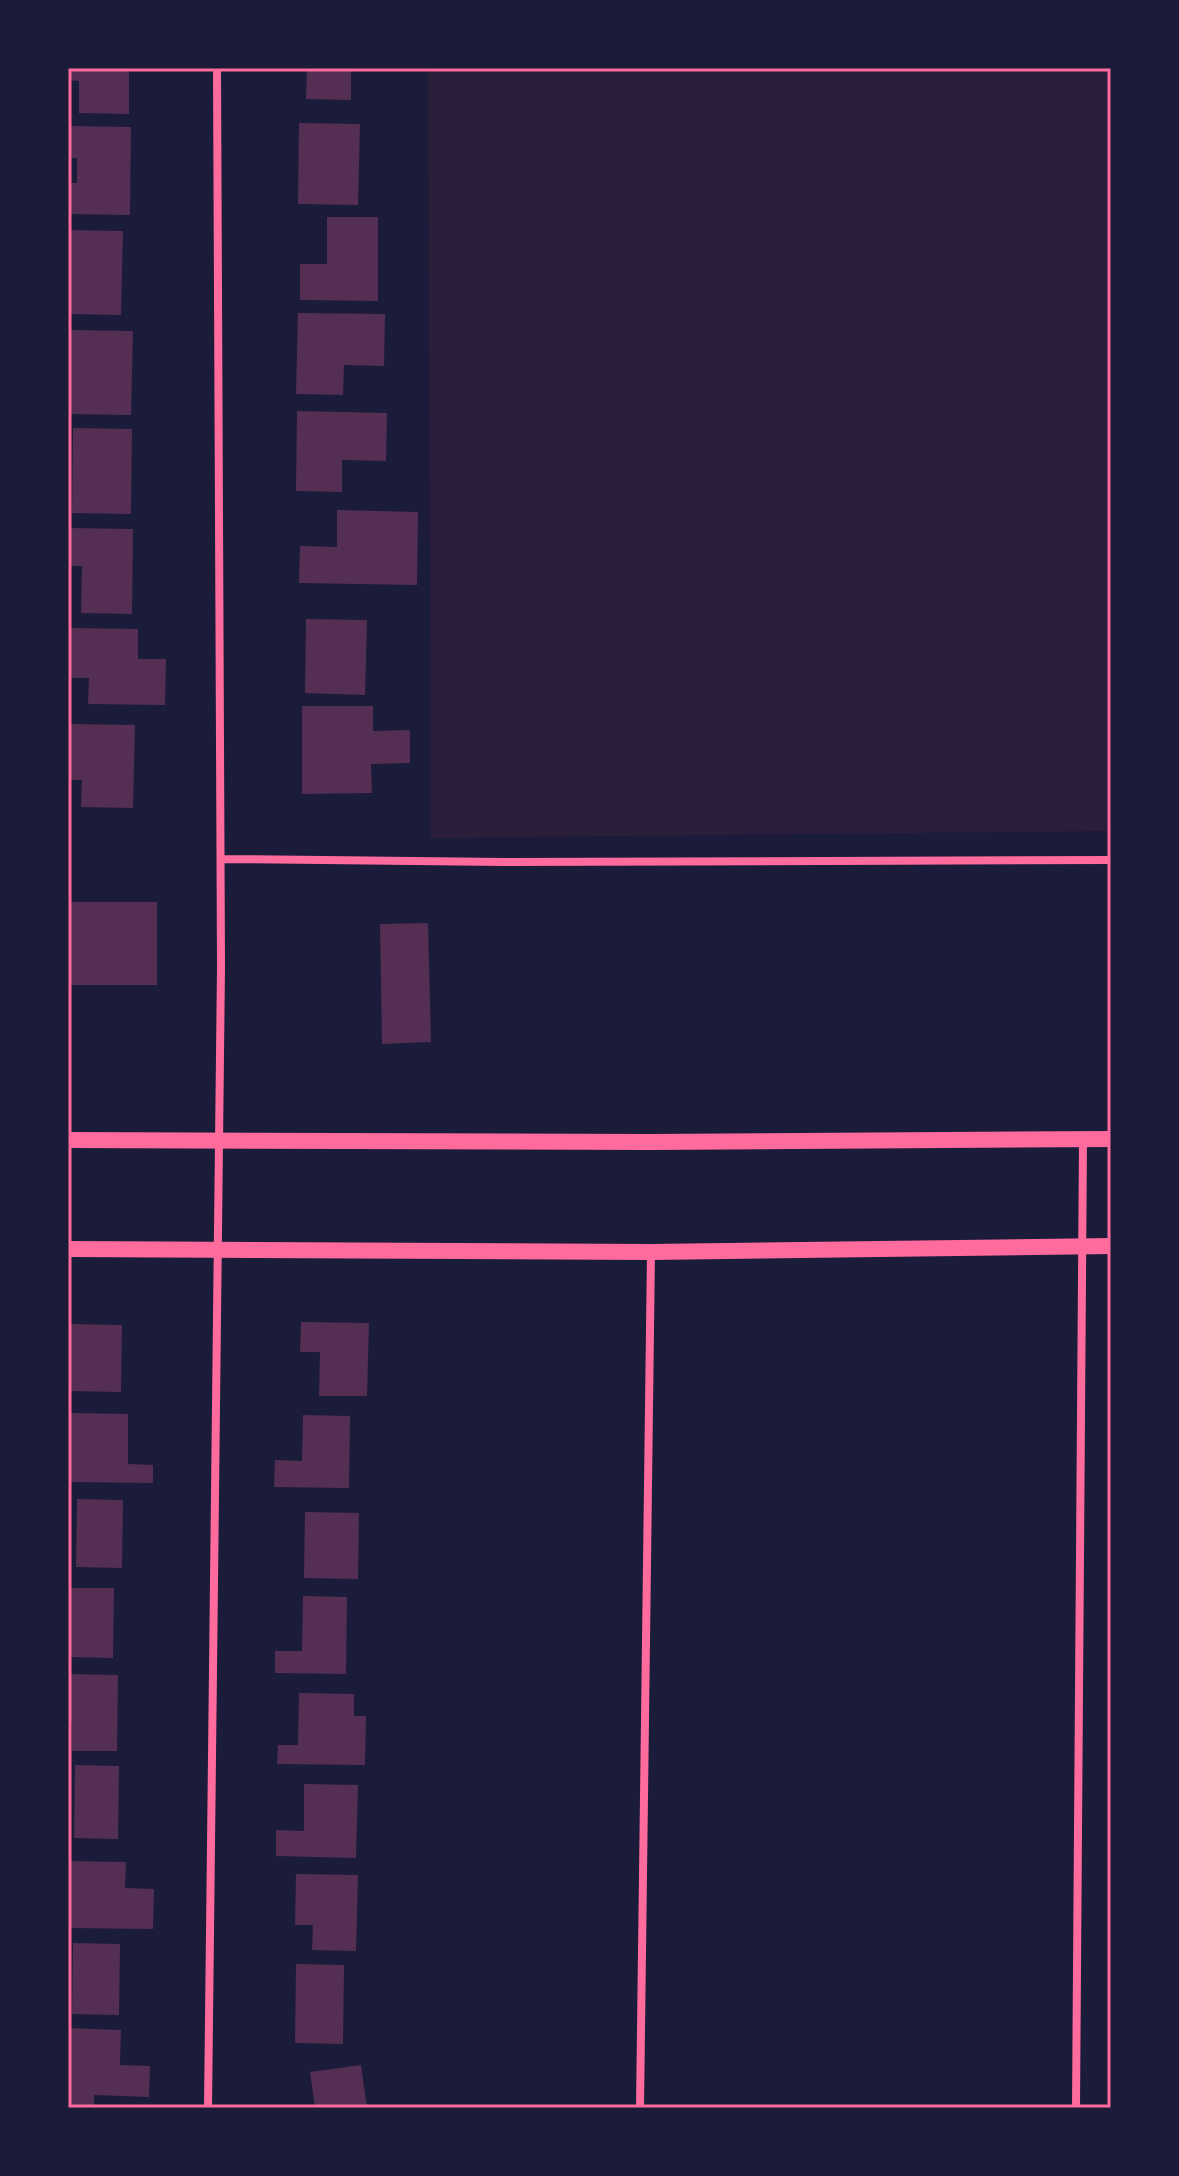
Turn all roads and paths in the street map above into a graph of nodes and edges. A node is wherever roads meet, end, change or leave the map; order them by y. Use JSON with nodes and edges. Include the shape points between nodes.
{"nodes":[{"id":1,"x":217,"y":68,"type":"edge"},
{"id":2,"x":221,"y":859,"type":"junction"},
{"id":3,"x":1111,"y":860,"type":"edge"},
{"id":4,"x":1083,"y":1139,"type":"junction"},
{"id":5,"x":1111,"y":1139,"type":"edge"},
{"id":6,"x":68,"y":1140,"type":"edge"},
{"id":7,"x":220,"y":1140,"type":"junction"},
{"id":8,"x":1082,"y":1246,"type":"junction"},
{"id":9,"x":1111,"y":1246,"type":"edge"},
{"id":10,"x":68,"y":1249,"type":"edge"},
{"id":11,"x":218,"y":1249,"type":"junction"},
{"id":12,"x":651,"y":1252,"type":"junction"},
{"id":13,"x":208,"y":2108,"type":"edge"},
{"id":14,"x":640,"y":2108,"type":"edge"},
{"id":15,"x":1076,"y":2108,"type":"edge"}],
"edges":[{"from":1,"to":2,"type":"street"},
{"from":2,"to":3,"type":"street"},
{"from":2,"to":7,"type":"street"},
{"from":4,"to":5,"type":"main road"},
{"from":4,"to":7,"type":"main road"},
{"from":4,"to":8,"type":"street"},
{"from":6,"to":7,"type":"main road"},
{"from":7,"to":11,"type":"street"},
{"from":8,"to":9,"type":"main road"},
{"from":8,"to":12,"type":"main road"},
{"from":8,"to":15,"type":"street"},
{"from":10,"to":11,"type":"main road"},
{"from":11,"to":12,"type":"main road"},
{"from":11,"to":13,"type":"street"},
{"from":12,"to":14,"type":"street"}]}
